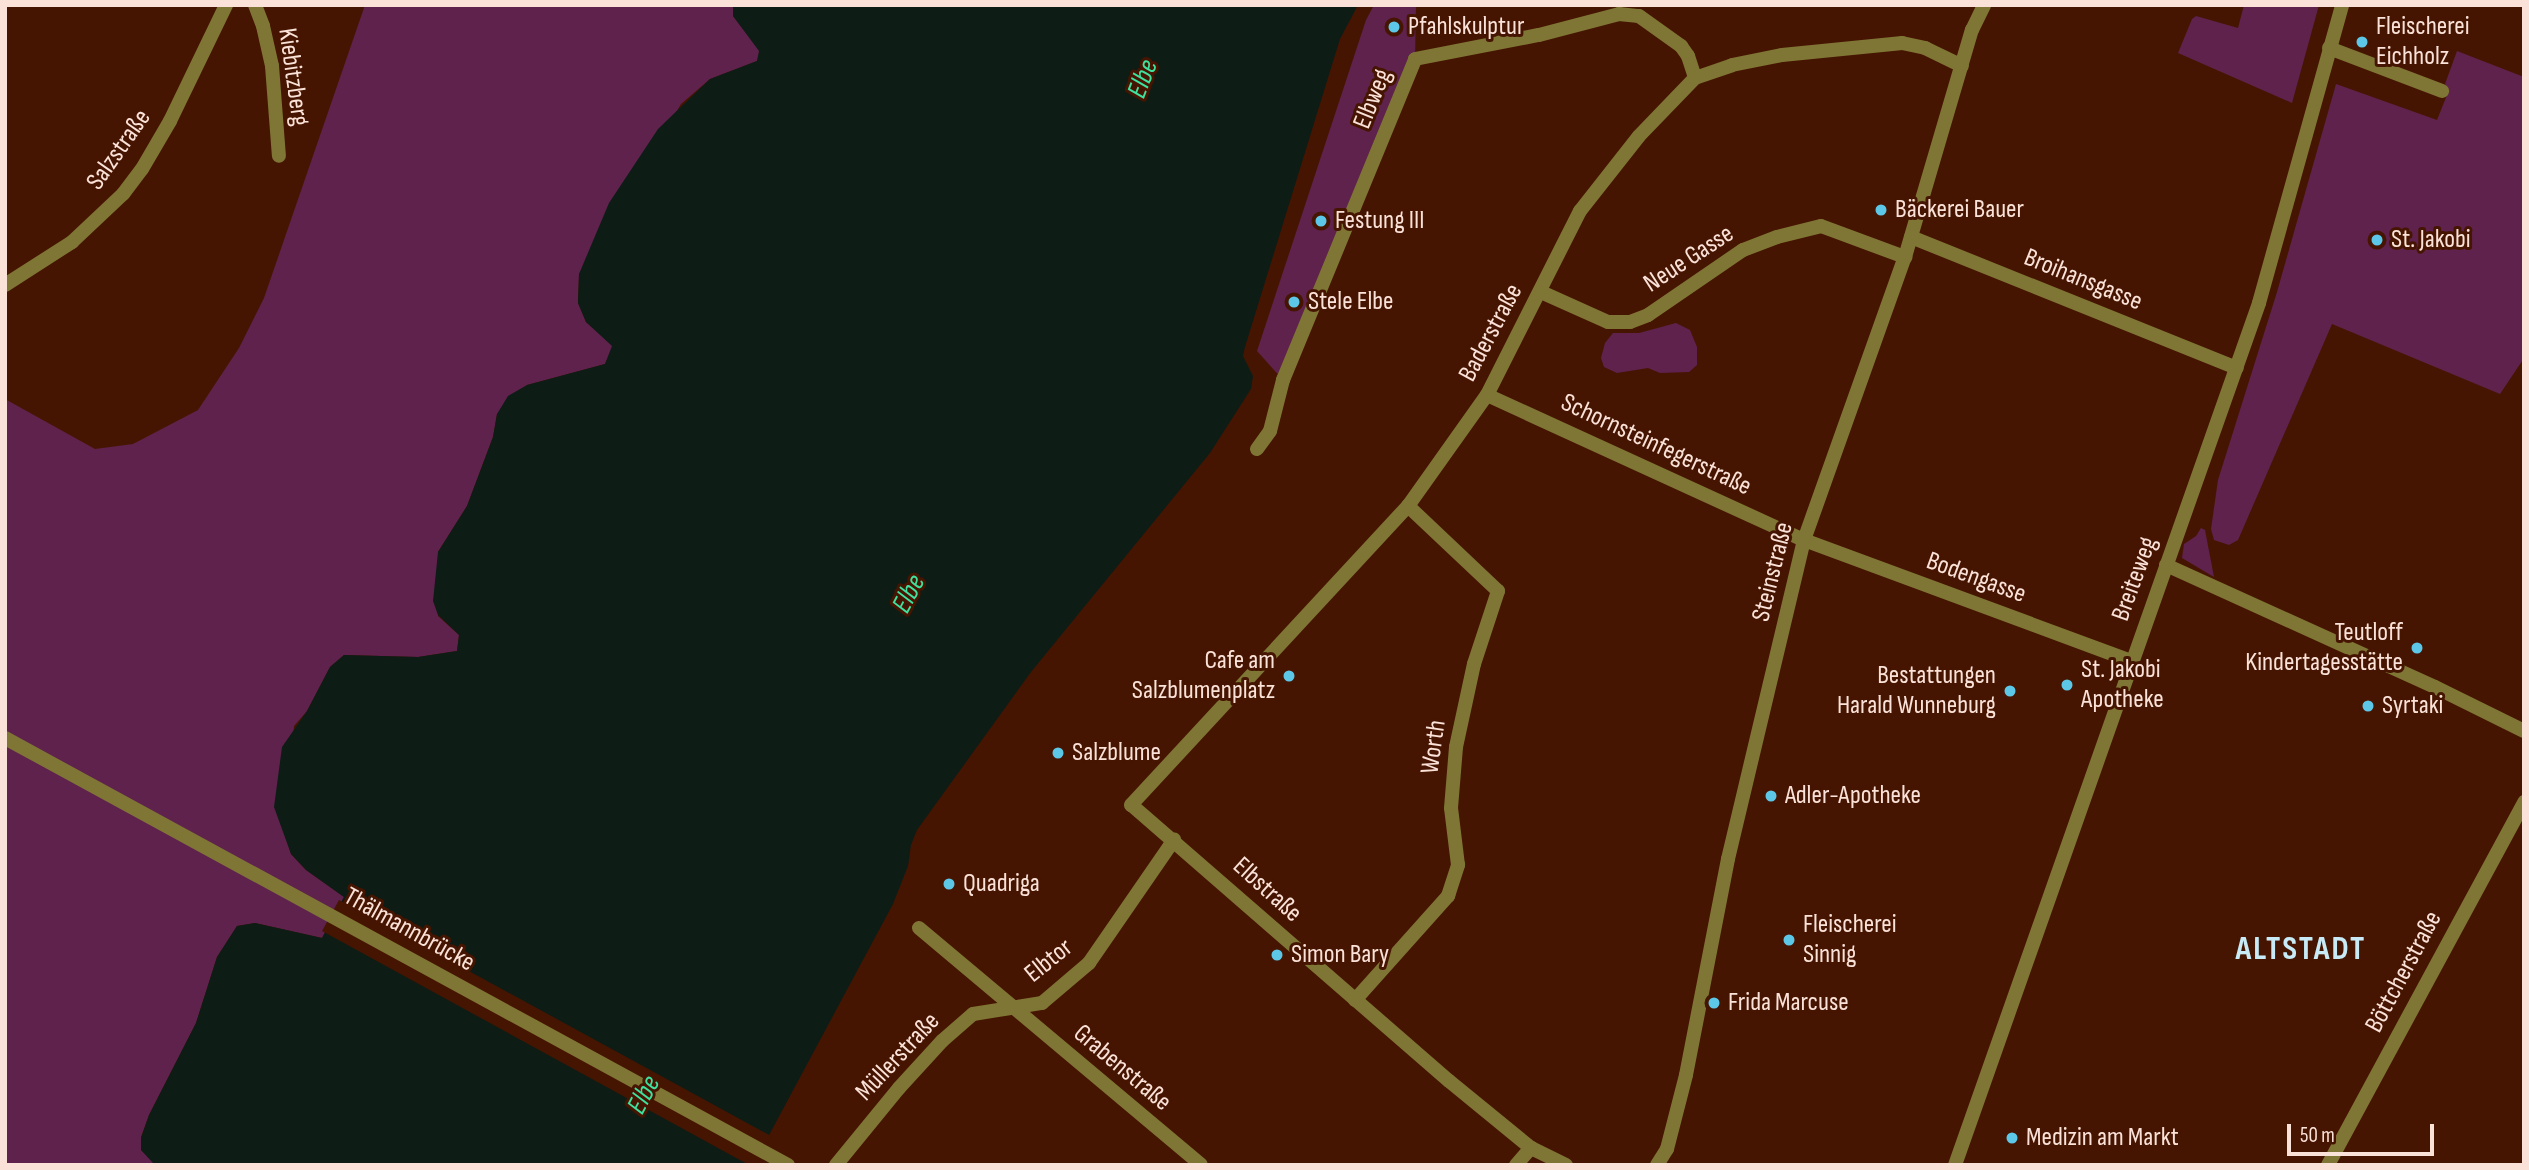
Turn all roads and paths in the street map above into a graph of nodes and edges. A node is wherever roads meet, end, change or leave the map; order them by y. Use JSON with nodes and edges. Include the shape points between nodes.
{"nodes":[{"id":1,"x":226,"y":5,"type":"edge"},
{"id":2,"x":255,"y":5,"type":"edge"},
{"id":3,"x":1984,"y":5,"type":"edge"},
{"id":4,"x":2342,"y":5,"type":"edge"},
{"id":5,"x":2329,"y":48,"type":"junction"},
{"id":6,"x":1962,"y":66,"type":"junction"},
{"id":7,"x":1695,"y":78,"type":"junction"},
{"id":8,"x":2442,"y":90,"type":"dead end"},
{"id":9,"x":279,"y":156,"type":"dead end"},
{"id":10,"x":1911,"y":237,"type":"junction"},
{"id":11,"x":1905,"y":257,"type":"junction"},
{"id":12,"x":5,"y":285,"type":"edge"},
{"id":13,"x":1541,"y":292,"type":"junction"},
{"id":14,"x":2237,"y":368,"type":"junction"},
{"id":15,"x":1487,"y":395,"type":"junction"},
{"id":16,"x":1257,"y":449,"type":"dead end"},
{"id":17,"x":1408,"y":506,"type":"junction"},
{"id":18,"x":1804,"y":540,"type":"junction"},
{"id":19,"x":2166,"y":565,"type":"junction"},
{"id":20,"x":2131,"y":662,"type":"junction"},
{"id":21,"x":2524,"y":731,"type":"edge"},
{"id":22,"x":5,"y":738,"type":"edge"},
{"id":23,"x":2524,"y":802,"type":"edge"},
{"id":24,"x":1131,"y":805,"type":"joint"},
{"id":25,"x":1174,"y":840,"type":"junction"},
{"id":26,"x":919,"y":928,"type":"dead end"},
{"id":27,"x":1355,"y":1000,"type":"junction"},
{"id":28,"x":1012,"y":1007,"type":"junction"},
{"id":29,"x":1531,"y":1147,"type":"junction"},
{"id":30,"x":788,"y":1165,"type":"edge"},
{"id":31,"x":836,"y":1165,"type":"edge"},
{"id":32,"x":1201,"y":1165,"type":"edge"},
{"id":33,"x":1516,"y":1165,"type":"edge"},
{"id":34,"x":1566,"y":1165,"type":"edge"},
{"id":35,"x":1657,"y":1165,"type":"edge"},
{"id":36,"x":1955,"y":1165,"type":"edge"},
{"id":37,"x":2328,"y":1165,"type":"edge"}],
"edges":[{"from":1,"to":12,"type":"street","name":"Salzstraße","via":[[170,121],[123,194],[72,242]]},
{"from":2,"to":9,"type":"street","name":"Kiebitzberg","via":[[272,66]]},
{"from":3,"to":6,"type":"street","name":"Steinstraße"},
{"from":4,"to":5,"type":"street","name":"Breiteweg"},
{"from":5,"to":8,"type":"street"},
{"from":5,"to":14,"type":"street","name":"Breiteweg"},
{"from":6,"to":7,"type":"street","name":"Baderstraße","via":[[1925,48],[1902,43],[1782,55]]},
{"from":6,"to":10,"type":"street","name":"Steinstraße"},
{"from":7,"to":13,"type":"street","name":"Baderstraße","via":[[1639,136],[1580,211]]},
{"from":7,"to":16,"type":"street","name":"Elbweg","via":[[1688,55],[1673,39],[1639,16],[1619,14],[1415,59],[1283,380],[1270,431]]},
{"from":10,"to":11,"type":"street","name":"Steinstraße"},
{"from":10,"to":14,"type":"street","name":"Broihansgasse"},
{"from":11,"to":13,"type":"street","name":"Neue Gasse","via":[[1821,226],[1743,250],[1648,315],[1630,322],[1608,322]]},
{"from":11,"to":18,"type":"street","name":"Steinstraße"},
{"from":13,"to":15,"type":"street","name":"Baderstraße"},
{"from":14,"to":19,"type":"street","name":"Breiteweg"},
{"from":15,"to":17,"type":"street","name":"Baderstraße"},
{"from":15,"to":18,"type":"street","name":"Schornsteinfegerstraße"},
{"from":17,"to":24,"type":"street","name":"Baderstraße"},
{"from":17,"to":27,"type":"street","name":"Worth","via":[[1498,591],[1474,664],[1456,747],[1451,808],[1458,865],[1448,896]]},
{"from":18,"to":20,"type":"street","name":"Bodengasse"},
{"from":18,"to":35,"type":"street","name":"Steinstraße","via":[[1728,859],[1686,1075],[1667,1149]]},
{"from":19,"to":20,"type":"street","name":"Breiteweg"},
{"from":19,"to":21,"type":"street"},
{"from":20,"to":36,"type":"street","name":"Breiteweg"},
{"from":22,"to":30,"type":"street","name":"Thälmannbrücke"},
{"from":23,"to":37,"type":"street","name":"Böttcherstraße"},
{"from":24,"to":25,"type":"street","name":"Elbstraße"},
{"from":25,"to":27,"type":"street","name":"Elbstraße"},
{"from":25,"to":28,"type":"street","name":"Elbtor","via":[[1089,963],[1042,1003]]},
{"from":26,"to":28,"type":"street","name":"Elbtor"},
{"from":27,"to":29,"type":"street","name":"Elbstraße"},
{"from":28,"to":31,"type":"street","name":"Müllerstraße","via":[[973,1014],[942,1041]]},
{"from":28,"to":32,"type":"street","name":"Grabenstraße"},
{"from":29,"to":33,"type":"street"},
{"from":29,"to":34,"type":"street","name":"Elbstraße"}]}
